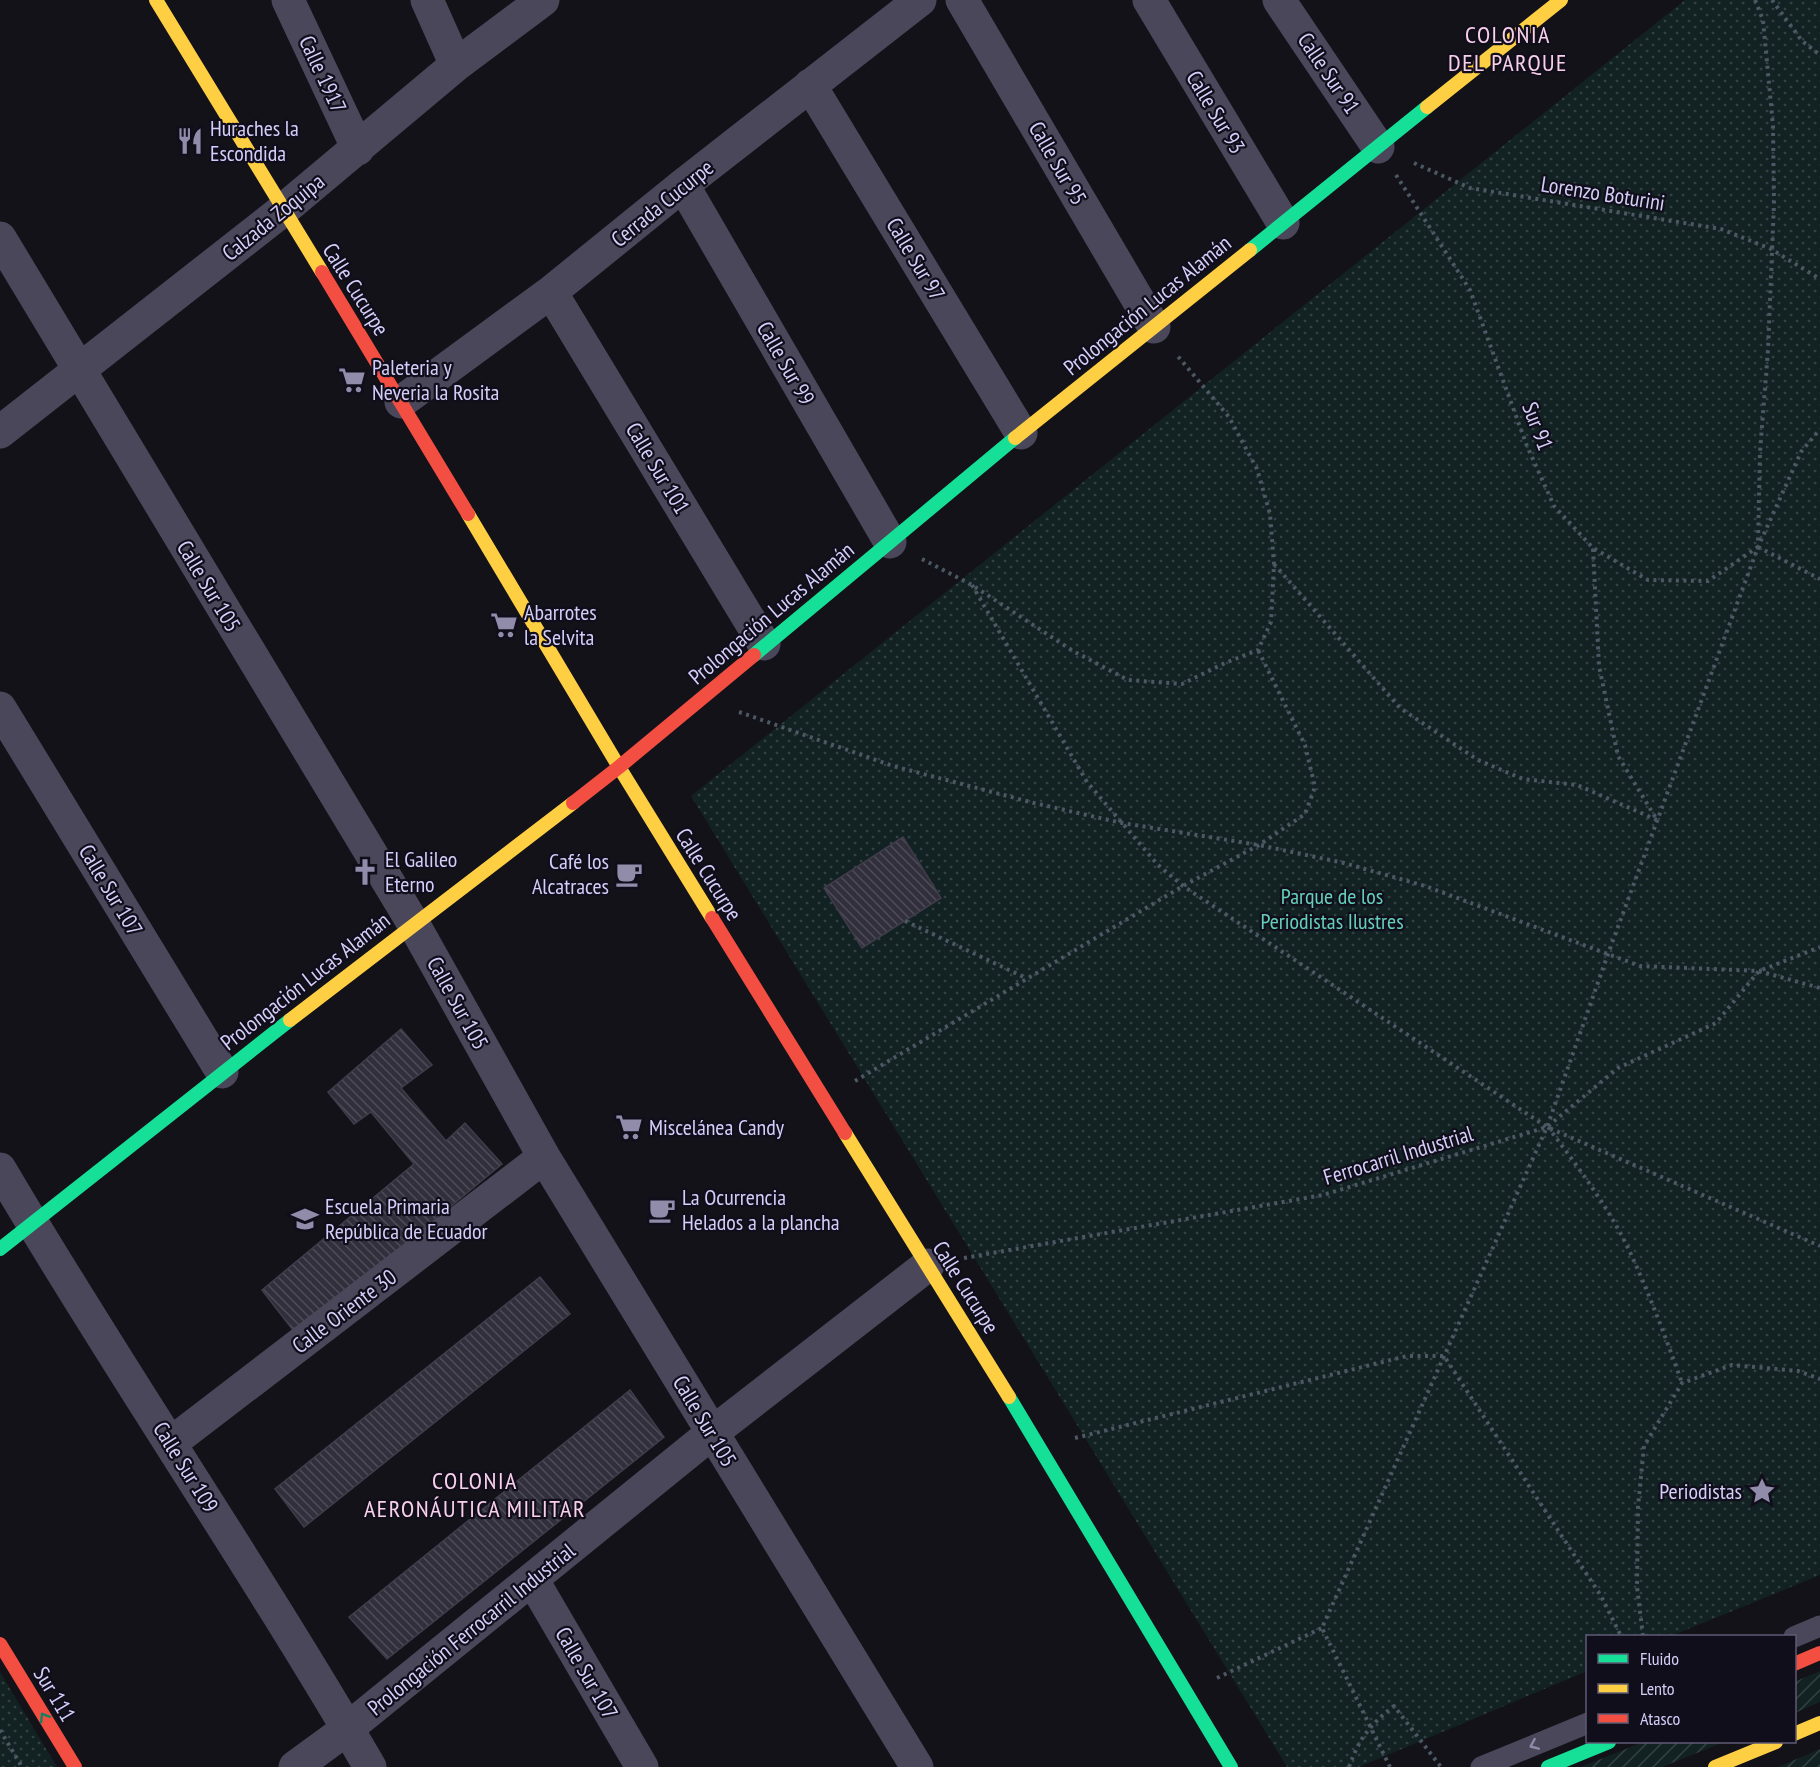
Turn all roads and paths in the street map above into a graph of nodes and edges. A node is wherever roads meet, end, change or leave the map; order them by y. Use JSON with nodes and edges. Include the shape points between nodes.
{"nodes":[{"id":1,"x":156,"y":0,"type":"edge"},
{"id":2,"x":288,"y":0,"type":"edge"},
{"id":3,"x":427,"y":0,"type":"edge"},
{"id":4,"x":543,"y":0,"type":"edge"},
{"id":5,"x":920,"y":0,"type":"edge"},
{"id":6,"x":962,"y":0,"type":"edge"},
{"id":7,"x":1149,"y":0,"type":"edge"},
{"id":8,"x":1279,"y":0,"type":"edge"},
{"id":9,"x":1561,"y":0,"type":"edge"},
{"id":10,"x":1755,"y":0,"type":"edge"},
{"id":11,"x":1772,"y":0,"type":"edge"},
{"id":12,"x":1820,"y":55,"type":"edge"},
{"id":13,"x":456,"y":65,"type":"junction"},
{"id":14,"x":810,"y":86,"type":"junction"},
{"id":15,"x":1378,"y":147,"type":"junction"},
{"id":16,"x":358,"y":148,"type":"junction"},
{"id":17,"x":683,"y":185,"type":"junction"},
{"id":18,"x":283,"y":210,"type":"junction"},
{"id":19,"x":1283,"y":223,"type":"junction"},
{"id":20,"x":0,"y":238,"type":"edge"},
{"id":21,"x":1771,"y":249,"type":"junction"},
{"id":22,"x":1820,"y":279,"type":"edge"},
{"id":23,"x":551,"y":292,"type":"junction"},
{"id":24,"x":1154,"y":327,"type":"junction"},
{"id":25,"x":79,"y":371,"type":"junction"},
{"id":26,"x":401,"y":402,"type":"junction"},
{"id":27,"x":1820,"y":429,"type":"edge"},
{"id":28,"x":0,"y":432,"type":"edge"},
{"id":29,"x":1021,"y":433,"type":"junction"},
{"id":30,"x":890,"y":542,"type":"junction"},
{"id":31,"x":1758,"y":547,"type":"junction"},
{"id":32,"x":1593,"y":548,"type":"junction"},
{"id":33,"x":1274,"y":564,"type":"junction"},
{"id":34,"x":1820,"y":579,"type":"edge"},
{"id":35,"x":972,"y":585,"type":"junction"},
{"id":36,"x":764,"y":644,"type":"junction"},
{"id":37,"x":1258,"y":650,"type":"junction"},
{"id":38,"x":701,"y":699,"type":"junction"},
{"id":39,"x":0,"y":708,"type":"edge"},
{"id":40,"x":619,"y":767,"type":"junction"},
{"id":41,"x":1657,"y":820,"type":"junction"},
{"id":42,"x":1122,"y":823,"type":"junction"},
{"id":43,"x":1259,"y":845,"type":"junction"},
{"id":44,"x":1183,"y":886,"type":"junction"},
{"id":45,"x":905,"y":921,"type":"dead end"},
{"id":46,"x":413,"y":923,"type":"junction"},
{"id":47,"x":1820,"y":947,"type":"edge"},
{"id":48,"x":1608,"y":954,"type":"junction"},
{"id":49,"x":1759,"y":971,"type":"junction"},
{"id":50,"x":1027,"y":978,"type":"junction"},
{"id":51,"x":1820,"y":988,"type":"edge"},
{"id":52,"x":222,"y":1072,"type":"junction"},
{"id":53,"x":823,"y":1100,"type":"junction"},
{"id":54,"x":1548,"y":1127,"type":"junction"},
{"id":55,"x":544,"y":1157,"type":"junction"},
{"id":56,"x":0,"y":1169,"type":"edge"},
{"id":57,"x":33,"y":1224,"type":"junction"},
{"id":58,"x":1820,"y":1246,"type":"edge"},
{"id":59,"x":0,"y":1249,"type":"edge"},
{"id":60,"x":928,"y":1265,"type":"junction"},
{"id":61,"x":1444,"y":1356,"type":"junction"},
{"id":62,"x":1820,"y":1379,"type":"edge"},
{"id":63,"x":1682,"y":1383,"type":"junction"},
{"id":64,"x":712,"y":1433,"type":"junction"},
{"id":65,"x":171,"y":1443,"type":"junction"},
{"id":66,"x":1039,"y":1446,"type":"junction"},
{"id":67,"x":532,"y":1579,"type":"junction"},
{"id":68,"x":1820,"y":1626,"type":"edge"},
{"id":69,"x":1322,"y":1628,"type":"junction"},
{"id":70,"x":1621,"y":1635,"type":"edge"},
{"id":71,"x":1643,"y":1635,"type":"edge"},
{"id":72,"x":1796,"y":1636,"type":"edge"},
{"id":73,"x":0,"y":1644,"type":"edge"},
{"id":74,"x":1820,"y":1653,"type":"edge"},
{"id":75,"x":1796,"y":1663,"type":"edge"},
{"id":76,"x":1187,"y":1693,"type":"junction"},
{"id":77,"x":1586,"y":1723,"type":"edge"},
{"id":78,"x":1820,"y":1723,"type":"edge"},
{"id":79,"x":1370,"y":1725,"type":"junction"},
{"id":80,"x":347,"y":1729,"type":"junction"},
{"id":81,"x":0,"y":1730,"type":"edge"},
{"id":82,"x":1796,"y":1733,"type":"edge"},
{"id":83,"x":1607,"y":1743,"type":"edge"},
{"id":84,"x":1774,"y":1743,"type":"edge"},
{"id":85,"x":22,"y":1767,"type":"edge"},
{"id":86,"x":75,"y":1767,"type":"edge"},
{"id":87,"x":295,"y":1767,"type":"edge"},
{"id":88,"x":369,"y":1767,"type":"edge"},
{"id":89,"x":642,"y":1767,"type":"edge"},
{"id":90,"x":917,"y":1767,"type":"edge"},
{"id":91,"x":1231,"y":1767,"type":"edge"},
{"id":92,"x":1349,"y":1767,"type":"edge"},
{"id":93,"x":1390,"y":1767,"type":"edge"},
{"id":94,"x":1441,"y":1767,"type":"edge"},
{"id":95,"x":1481,"y":1767,"type":"edge"},
{"id":96,"x":1548,"y":1767,"type":"edge"},
{"id":97,"x":1715,"y":1767,"type":"edge"}],
"edges":[{"from":1,"to":18,"type":"street","name":"Calle Cucurpe"},
{"from":2,"to":16,"type":"street","name":"Calle 1917"},
{"from":3,"to":13,"type":"street"},
{"from":4,"to":13,"type":"street","name":"Calzada Zoquipa"},
{"from":5,"to":14,"type":"street","name":"Cerrada Cucurpe"},
{"from":6,"to":24,"type":"street","name":"Calle Sur 95"},
{"from":7,"to":19,"type":"street","name":"Calle Sur 93"},
{"from":8,"to":15,"type":"street","name":"Calle Sur 91"},
{"from":9,"to":15,"type":"street","name":"Prolongación Lucas Alamán"},
{"from":10,"to":21,"type":"path","via":[[1763,20],[1773,126]]},
{"from":11,"to":12,"type":"path","via":[[1802,41]]},
{"from":13,"to":16,"type":"street","name":"Calzada Zoquipa"},
{"from":14,"to":17,"type":"street","name":"Cerrada Cucurpe"},
{"from":14,"to":29,"type":"street","name":"Calle Sur 97"},
{"from":15,"to":19,"type":"street","name":"Prolongación Lucas Alamán"},
{"from":15,"to":21,"type":"path","name":"Lorenzo Boturini","via":[[1470,188],[1721,230]]},
{"from":15,"to":32,"type":"path","name":"Sur 91","via":[[1470,290],[1527,446],[1554,506]]},
{"from":16,"to":18,"type":"street","name":"Calzada Zoquipa"},
{"from":17,"to":23,"type":"street","name":"Cerrada Cucurpe"},
{"from":17,"to":30,"type":"street","name":"Calle Sur 99"},
{"from":18,"to":25,"type":"street","name":"Calzada Zoquipa"},
{"from":18,"to":26,"type":"street","name":"Calle Cucurpe"},
{"from":19,"to":24,"type":"street","name":"Prolongación Lucas Alamán"},
{"from":20,"to":25,"type":"street","name":"Calle Sur 105"},
{"from":21,"to":22,"type":"path","name":"Lorenzo Boturini"},
{"from":21,"to":31,"type":"path"},
{"from":23,"to":26,"type":"street","name":"Cerrada Cucurpe"},
{"from":23,"to":36,"type":"street","name":"Calle Sur 101"},
{"from":24,"to":29,"type":"street","name":"Prolongación Lucas Alamán"},
{"from":24,"to":33,"type":"path","via":[[1229,417],[1257,469],[1270,514]]},
{"from":25,"to":28,"type":"street","name":"Calzada Zoquipa"},
{"from":25,"to":46,"type":"street","name":"Calle Sur 105"},
{"from":26,"to":40,"type":"street","name":"Calle Cucurpe"},
{"from":27,"to":31,"type":"path","via":[[1801,452]]},
{"from":29,"to":30,"type":"street","name":"Prolongación Lucas Alamán"},
{"from":30,"to":35,"type":"path"},
{"from":30,"to":36,"type":"street","name":"Prolongación Lucas Alamán"},
{"from":31,"to":32,"type":"path","name":"Sur 91","via":[[1708,581],[1648,580]]},
{"from":31,"to":34,"type":"path"},
{"from":31,"to":41,"type":"path"},
{"from":32,"to":41,"type":"path","via":[[1599,666],[1618,756]]},
{"from":33,"to":37,"type":"path","via":[[1271,621]]},
{"from":33,"to":41,"type":"path","via":[[1400,708],[1478,760],[1522,779],[1577,785]]},
{"from":35,"to":37,"type":"path","via":[[1073,651],[1128,680],[1182,684]]},
{"from":35,"to":42,"type":"path","via":[[1087,782]]},
{"from":36,"to":38,"type":"street","name":"Prolongación Lucas Alamán"},
{"from":37,"to":43,"type":"path","via":[[1305,745],[1315,787],[1305,814]]},
{"from":38,"to":40,"type":"street","name":"Prolongación Lucas Alamán"},
{"from":38,"to":42,"type":"path","via":[[892,766]]},
{"from":39,"to":52,"type":"street","name":"Calle Sur 107"},
{"from":40,"to":46,"type":"street","name":"Prolongación Lucas Alamán"},
{"from":40,"to":53,"type":"street","name":"Calle Cucurpe"},
{"from":41,"to":48,"type":"path"},
{"from":42,"to":43,"type":"path"},
{"from":42,"to":44,"type":"path","via":[[1158,865]]},
{"from":43,"to":44,"type":"path"},
{"from":43,"to":48,"type":"path","via":[[1425,886]]},
{"from":44,"to":50,"type":"path"},
{"from":44,"to":54,"type":"path"},
{"from":45,"to":50,"type":"path"},
{"from":46,"to":52,"type":"street","name":"Prolongación Lucas Alamán"},
{"from":46,"to":55,"type":"street","name":"Calle Sur 105"},
{"from":47,"to":49,"type":"path","name":"Ferrocarril Industrial"},
{"from":48,"to":49,"type":"path","via":[[1640,966]]},
{"from":48,"to":54,"type":"path"},
{"from":49,"to":51,"type":"path"},
{"from":49,"to":54,"type":"path","name":"Ferrocarril Industrial","via":[[1716,1023],[1618,1068]]},
{"from":50,"to":53,"type":"path"},
{"from":52,"to":57,"type":"street","name":"Prolongación Lucas Alamán"},
{"from":53,"to":60,"type":"street","name":"Calle Cucurpe"},
{"from":54,"to":58,"type":"path"},
{"from":54,"to":60,"type":"path","name":"Ferrocarril Industrial","via":[[1323,1195]]},
{"from":54,"to":61,"type":"path"},
{"from":54,"to":63,"type":"path","via":[[1589,1181],[1628,1248]]},
{"from":55,"to":64,"type":"street","name":"Calle Sur 105"},
{"from":55,"to":65,"type":"street","name":"Calle Oriente 30"},
{"from":56,"to":57,"type":"street","name":"Calle Sur 109"},
{"from":57,"to":59,"type":"street","name":"Prolongación Lucas Alamán"},
{"from":57,"to":65,"type":"street","name":"Calle Sur 109"},
{"from":60,"to":64,"type":"street","name":"Prolongación Ferrocarril Industrial"},
{"from":60,"to":66,"type":"street","name":"Calle Cucurpe"},
{"from":61,"to":66,"type":"path","via":[[1407,1356]]},
{"from":61,"to":69,"type":"path"},
{"from":61,"to":70,"type":"path","via":[[1601,1596]]},
{"from":62,"to":63,"type":"path","via":[[1798,1371],[1732,1365]]},
{"from":63,"to":71,"type":"path","via":[[1644,1446],[1637,1587]]},
{"from":64,"to":67,"type":"street","name":"Prolongación Ferrocarril Industrial"},
{"from":64,"to":90,"type":"street","name":"Calle Sur 105"},
{"from":65,"to":80,"type":"street","name":"Calle Sur 109"},
{"from":66,"to":76,"type":"street","name":"Calle Cucurpe"},
{"from":67,"to":80,"type":"street","name":"Prolongación Ferrocarril Industrial"},
{"from":67,"to":89,"type":"street","name":"Calle Sur 107"},
{"from":68,"to":72,"type":"lane"},
{"from":69,"to":76,"type":"path"},
{"from":69,"to":79,"type":"path"},
{"from":86,"to":73,"type":"street","name":"Sur 111","one_way":true},
{"from":74,"to":75,"type":"street"},
{"from":76,"to":91,"type":"street","name":"Calle Cucurpe"},
{"from":77,"to":95,"type":"lane","one_way":true},
{"from":78,"to":82,"type":"street"},
{"from":79,"to":92,"type":"path"},
{"from":79,"to":93,"type":"path"},
{"from":79,"to":94,"type":"path","via":[[1394,1706]]},
{"from":80,"to":87,"type":"street","name":"Prolongación Ferrocarril Industrial"},
{"from":80,"to":88,"type":"street","name":"Calle Sur 109"},
{"from":81,"to":85,"type":"path"},
{"from":83,"to":96,"type":"street"},
{"from":84,"to":97,"type":"street"}]}
